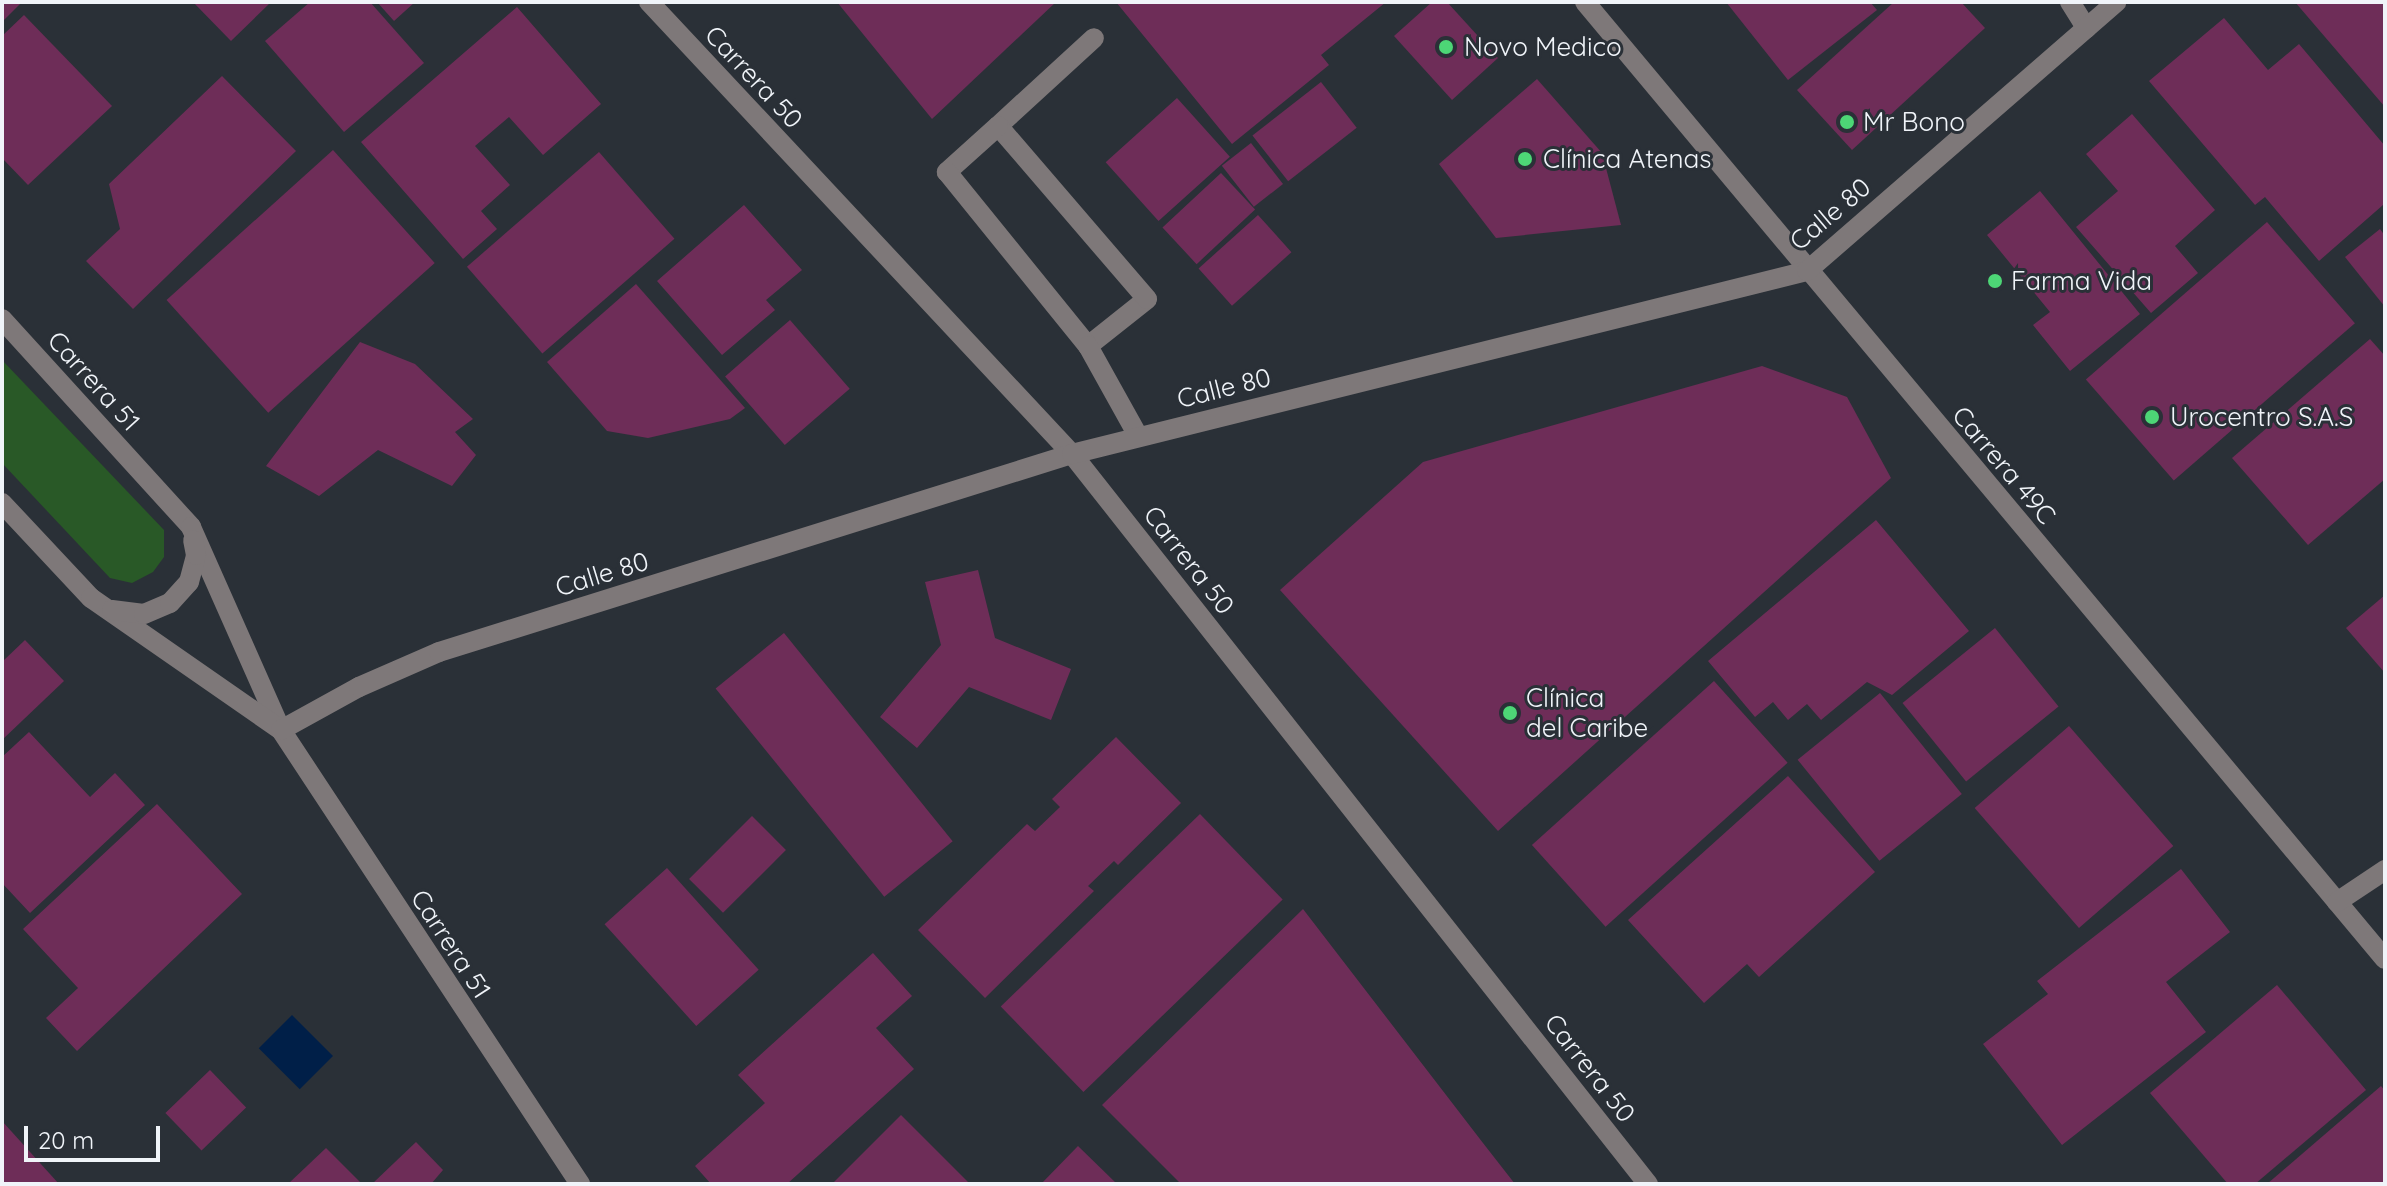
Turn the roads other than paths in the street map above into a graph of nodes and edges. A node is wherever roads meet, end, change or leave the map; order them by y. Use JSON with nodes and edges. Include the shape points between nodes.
{"nodes":[{"id":1,"x":649,"y":2,"type":"edge"},
{"id":2,"x":1585,"y":2,"type":"edge"},
{"id":3,"x":2070,"y":2,"type":"edge"},
{"id":4,"x":2116,"y":2,"type":"edge"},
{"id":5,"x":2086,"y":28,"type":"junction"},
{"id":6,"x":1094,"y":38,"type":"dead end"},
{"id":7,"x":998,"y":126,"type":"junction"},
{"id":8,"x":1807,"y":271,"type":"junction"},
{"id":9,"x":2,"y":319,"type":"edge"},
{"id":10,"x":1088,"y":346,"type":"junction"},
{"id":11,"x":1138,"y":436,"type":"junction"},
{"id":12,"x":1072,"y":454,"type":"junction"},
{"id":13,"x":2,"y":503,"type":"edge"},
{"id":14,"x":191,"y":527,"type":"junction"},
{"id":15,"x":91,"y":598,"type":"junction"},
{"id":16,"x":281,"y":730,"type":"junction"},
{"id":17,"x":2385,"y":870,"type":"edge"},
{"id":18,"x":2337,"y":902,"type":"junction"},
{"id":19,"x":2385,"y":959,"type":"edge"},
{"id":20,"x":562,"y":1162,"type":"junction"},
{"id":21,"x":566,"y":1184,"type":"edge"},
{"id":22,"x":580,"y":1184,"type":"edge"},
{"id":23,"x":1648,"y":1184,"type":"edge"}],
"edges":[{"from":1,"to":12,"type":"street","name":"Carrera 50"},
{"from":2,"to":8,"type":"street","name":"Carrera 49C"},
{"from":3,"to":5,"type":"street"},
{"from":4,"to":5,"type":"street","name":"Calle 80"},
{"from":5,"to":8,"type":"street","name":"Calle 80"},
{"from":6,"to":7,"type":"street"},
{"from":7,"to":10,"type":"street","via":[[947,172]]},
{"from":7,"to":10,"type":"street","via":[[1147,299]]},
{"from":8,"to":11,"type":"street","name":"Calle 80"},
{"from":8,"to":18,"type":"street","name":"Carrera 49C"},
{"from":9,"to":14,"type":"street","name":"Carrera 51"},
{"from":10,"to":11,"type":"street"},
{"from":11,"to":12,"type":"street","name":"Calle 80"},
{"from":12,"to":16,"type":"street","name":"Calle 80","via":[[439,652],[359,687]]},
{"from":12,"to":23,"type":"street","name":"Carrera 50"},
{"from":13,"to":15,"type":"street","name":"Carrera 51"},
{"from":14,"to":15,"type":"street","via":[[196,555],[189,582],[170,603],[144,614],[116,612]]},
{"from":14,"to":16,"type":"street","name":"Carrera 51"},
{"from":15,"to":16,"type":"street","name":"Carrera 51"},
{"from":16,"to":20,"type":"street","name":"Carrera 51"},
{"from":17,"to":18,"type":"street"},
{"from":18,"to":19,"type":"street","name":"Carrera 49C"},
{"from":20,"to":21,"type":"street"},
{"from":20,"to":22,"type":"street","name":"Carrera 51"}]}
